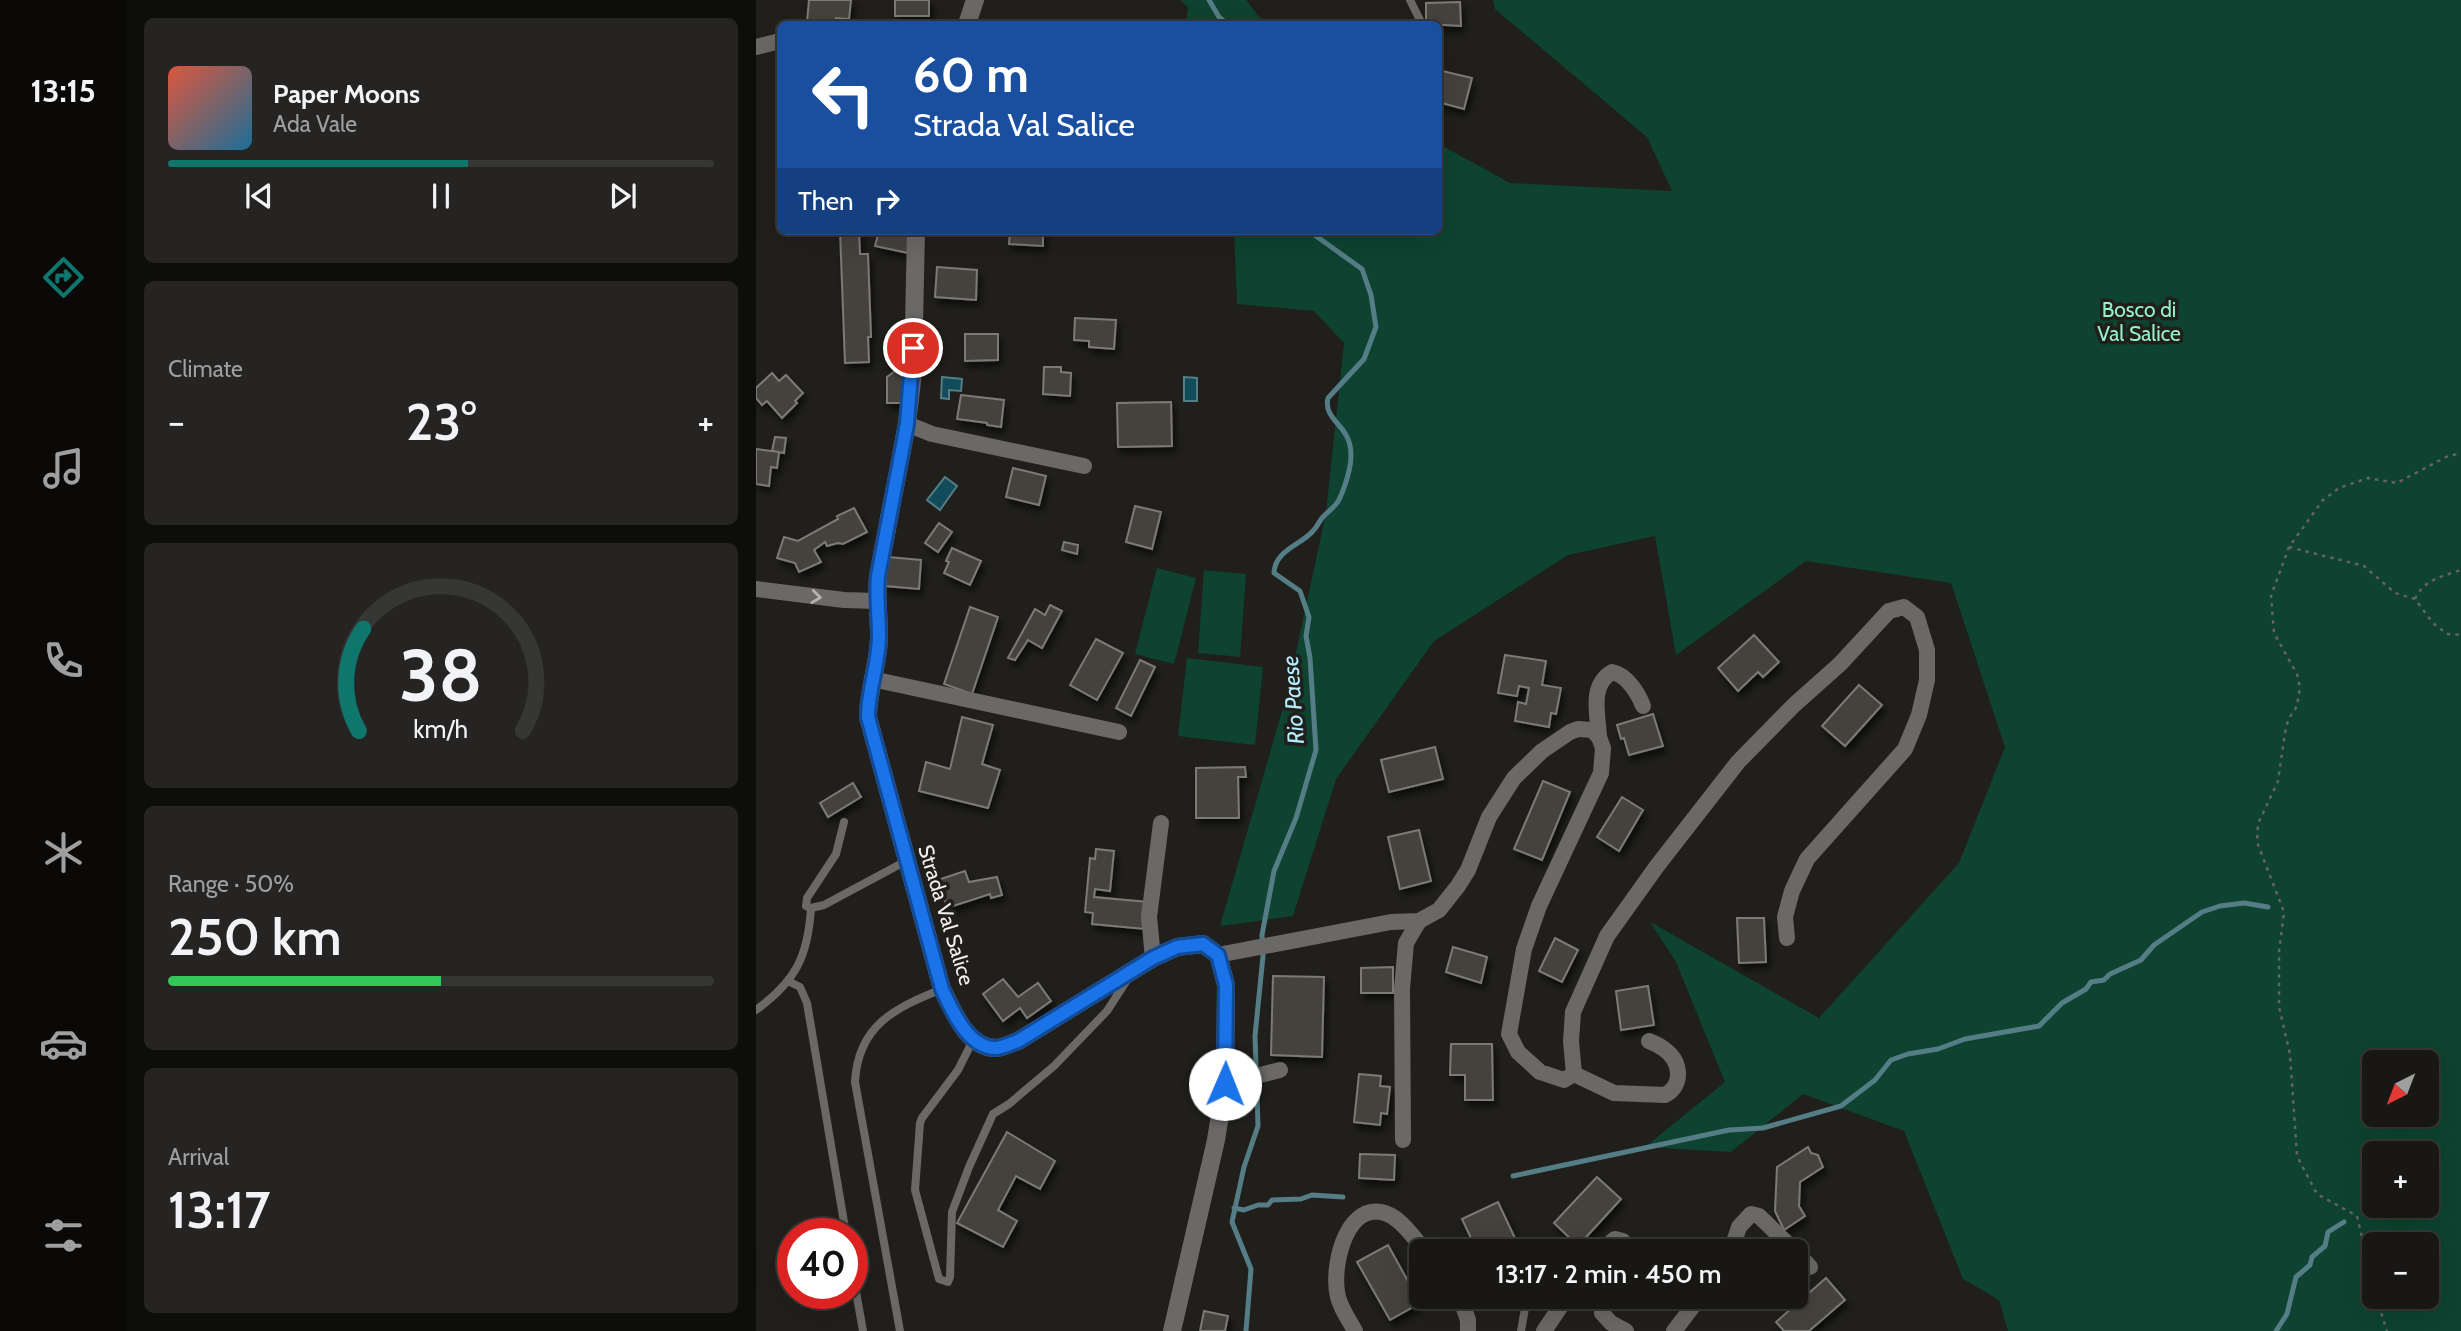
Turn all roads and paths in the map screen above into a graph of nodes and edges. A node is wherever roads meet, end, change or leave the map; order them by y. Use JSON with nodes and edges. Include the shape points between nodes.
{"nodes":[{"id":1,"x":975,"y":0,"type":"edge"},
{"id":2,"x":1410,"y":0,"type":"edge"},
{"id":3,"x":968,"y":21,"type":"edge"},
{"id":4,"x":1420,"y":21,"type":"edge"},
{"id":5,"x":777,"y":42,"type":"edge"},
{"id":6,"x":756,"y":47,"type":"edge"},
{"id":7,"x":916,"y":235,"type":"edge"},
{"id":8,"x":907,"y":424,"type":"junction"},
{"id":9,"x":2461,"y":453,"type":"edge"},
{"id":10,"x":1084,"y":466,"type":"dead end"},
{"id":11,"x":2289,"y":547,"type":"junction"},
{"id":12,"x":2461,"y":570,"type":"edge"},
{"id":13,"x":756,"y":589,"type":"edge"},
{"id":14,"x":2415,"y":598,"type":"junction"},
{"id":15,"x":876,"y":601,"type":"junction"},
{"id":16,"x":2461,"y":635,"type":"edge"},
{"id":17,"x":872,"y":679,"type":"junction"},
{"id":18,"x":1643,"y":706,"type":"dead end"},
{"id":19,"x":1119,"y":732,"type":"dead end"},
{"id":20,"x":1599,"y":737,"type":"junction"},
{"id":21,"x":844,"y":821,"type":"dead end"},
{"id":22,"x":1161,"y":823,"type":"dead end"},
{"id":23,"x":906,"y":861,"type":"junction"},
{"id":24,"x":811,"y":908,"type":"junction"},
{"id":25,"x":1419,"y":921,"type":"junction"},
{"id":26,"x":1787,"y":938,"type":"dead end"},
{"id":27,"x":1218,"y":955,"type":"junction"},
{"id":28,"x":1153,"y":958,"type":"junction"},
{"id":29,"x":1135,"y":969,"type":"junction"},
{"id":30,"x":788,"y":981,"type":"junction"},
{"id":31,"x":942,"y":989,"type":"junction"},
{"id":32,"x":756,"y":1010,"type":"edge"},
{"id":33,"x":973,"y":1040,"type":"junction"},
{"id":34,"x":1649,"y":1041,"type":"dead end"},
{"id":35,"x":1266,"y":1074,"type":"dead end"},
{"id":36,"x":1574,"y":1074,"type":"junction"},
{"id":37,"x":1225,"y":1084,"type":"junction"},
{"id":38,"x":1403,"y":1140,"type":"dead end"},
{"id":39,"x":843,"y":1218,"type":"edge"},
{"id":40,"x":2362,"y":1238,"type":"edge"},
{"id":41,"x":1413,"y":1239,"type":"edge"},
{"id":42,"x":1735,"y":1239,"type":"edge"},
{"id":43,"x":1782,"y":1239,"type":"edge"},
{"id":44,"x":859,"y":1309,"type":"edge"},
{"id":45,"x":1464,"y":1309,"type":"edge"},
{"id":46,"x":1525,"y":1309,"type":"edge"},
{"id":47,"x":1559,"y":1309,"type":"edge"},
{"id":48,"x":1603,"y":1309,"type":"edge"},
{"id":49,"x":1691,"y":1309,"type":"edge"},
{"id":50,"x":2379,"y":1309,"type":"edge"},
{"id":51,"x":863,"y":1331,"type":"edge"},
{"id":52,"x":900,"y":1331,"type":"edge"},
{"id":53,"x":1172,"y":1331,"type":"edge"},
{"id":54,"x":1355,"y":1331,"type":"edge"},
{"id":55,"x":1468,"y":1331,"type":"edge"},
{"id":56,"x":1521,"y":1331,"type":"edge"},
{"id":57,"x":1544,"y":1331,"type":"edge"},
{"id":58,"x":1626,"y":1331,"type":"edge"},
{"id":59,"x":1674,"y":1331,"type":"edge"},
{"id":60,"x":2387,"y":1331,"type":"edge"}],
"edges":[{"from":1,"to":3,"type":"street"},
{"from":2,"to":4,"type":"lane"},
{"from":5,"to":6,"type":"street"},
{"from":7,"to":8,"type":"street","name":"Strada Val Salice","via":[[913,372]]},
{"from":8,"to":10,"type":"street"},
{"from":8,"to":15,"type":"street","name":"Strada Val Salice"},
{"from":9,"to":11,"type":"path","via":[[2397,483],[2368,478],[2339,488],[2323,500]]},
{"from":11,"to":14,"type":"path","via":[[2364,565],[2395,593]]},
{"from":11,"to":40,"type":"path","via":[[2271,596],[2274,632],[2300,687],[2297,706],[2288,720],[2278,781],[2259,824],[2257,842],[2284,912],[2279,1007],[2290,1054],[2297,1156],[2317,1195],[2357,1216]]},
{"from":12,"to":14,"type":"path","via":[[2426,583]]},
{"from":13,"to":15,"type":"street","one_way":true},
{"from":14,"to":16,"type":"path","via":[[2440,629]]},
{"from":15,"to":17,"type":"street","name":"Strada Val Salice","via":[[879,636]]},
{"from":17,"to":19,"type":"street"},
{"from":17,"to":23,"type":"street","name":"Strada Val Salice","via":[[868,717]]},
{"from":18,"to":20,"type":"street","via":[[1623,677],[1612,672],[1607,675],[1596,694]]},
{"from":20,"to":25,"type":"street","via":[[1586,728],[1570,732],[1514,778],[1489,817],[1458,886],[1439,910]]},
{"from":20,"to":36,"type":"street","via":[[1601,773],[1531,928],[1509,1034],[1518,1052],[1540,1072],[1564,1080]]},
{"from":21,"to":24,"type":"lane","via":[[836,854],[807,898],[806,906]]},
{"from":22,"to":28,"type":"street","via":[[1149,918]]},
{"from":23,"to":24,"type":"lane"},
{"from":23,"to":31,"type":"street","name":"Strada Val Salice"},
{"from":24,"to":30,"type":"lane","via":[[809,938]]},
{"from":25,"to":27,"type":"street","via":[[1391,922]]},
{"from":25,"to":38,"type":"street","via":[[1406,943],[1402,988]]},
{"from":26,"to":36,"type":"street","via":[[1785,917],[1807,859],[1905,749],[1919,715],[1927,680],[1927,650],[1917,617],[1904,607],[1889,611],[1738,762],[1607,936],[1573,1012]]},
{"from":27,"to":28,"type":"street","via":[[1203,944],[1177,947]]},
{"from":27,"to":37,"type":"street","via":[[1226,985]]},
{"from":28,"to":29,"type":"street"},
{"from":29,"to":33,"type":"street","via":[[1018,1041],[996,1048]]},
{"from":29,"to":33,"type":"lane","via":[[1107,1011],[1054,1066],[993,1114],[952,1212],[950,1277],[944,1282],[939,1279],[915,1190],[920,1123],[958,1070]]},
{"from":30,"to":32,"type":"lane"},
{"from":30,"to":39,"type":"lane","via":[[800,987],[807,1003]]},
{"from":31,"to":33,"type":"street","name":"Strada Val Salice"},
{"from":31,"to":52,"type":"lane","via":[[902,1005],[873,1029],[856,1066],[855,1082]]},
{"from":34,"to":36,"type":"street","via":[[1665,1049],[1679,1073],[1677,1084],[1665,1095],[1614,1093]]},
{"from":35,"to":37,"type":"street"},
{"from":37,"to":53,"type":"street"},
{"from":41,"to":54,"type":"street","via":[[1390,1215],[1380,1212],[1360,1216],[1349,1228],[1336,1286],[1338,1300]]},
{"from":42,"to":43,"type":"street","via":[[1751,1214]]},
{"from":44,"to":51,"type":"lane"},
{"from":45,"to":55,"type":"street"},
{"from":46,"to":56,"type":"lane"},
{"from":47,"to":57,"type":"street"},
{"from":48,"to":58,"type":"street","via":[[1611,1323]]},
{"from":49,"to":59,"type":"street"},
{"from":50,"to":60,"type":"path"}]}
